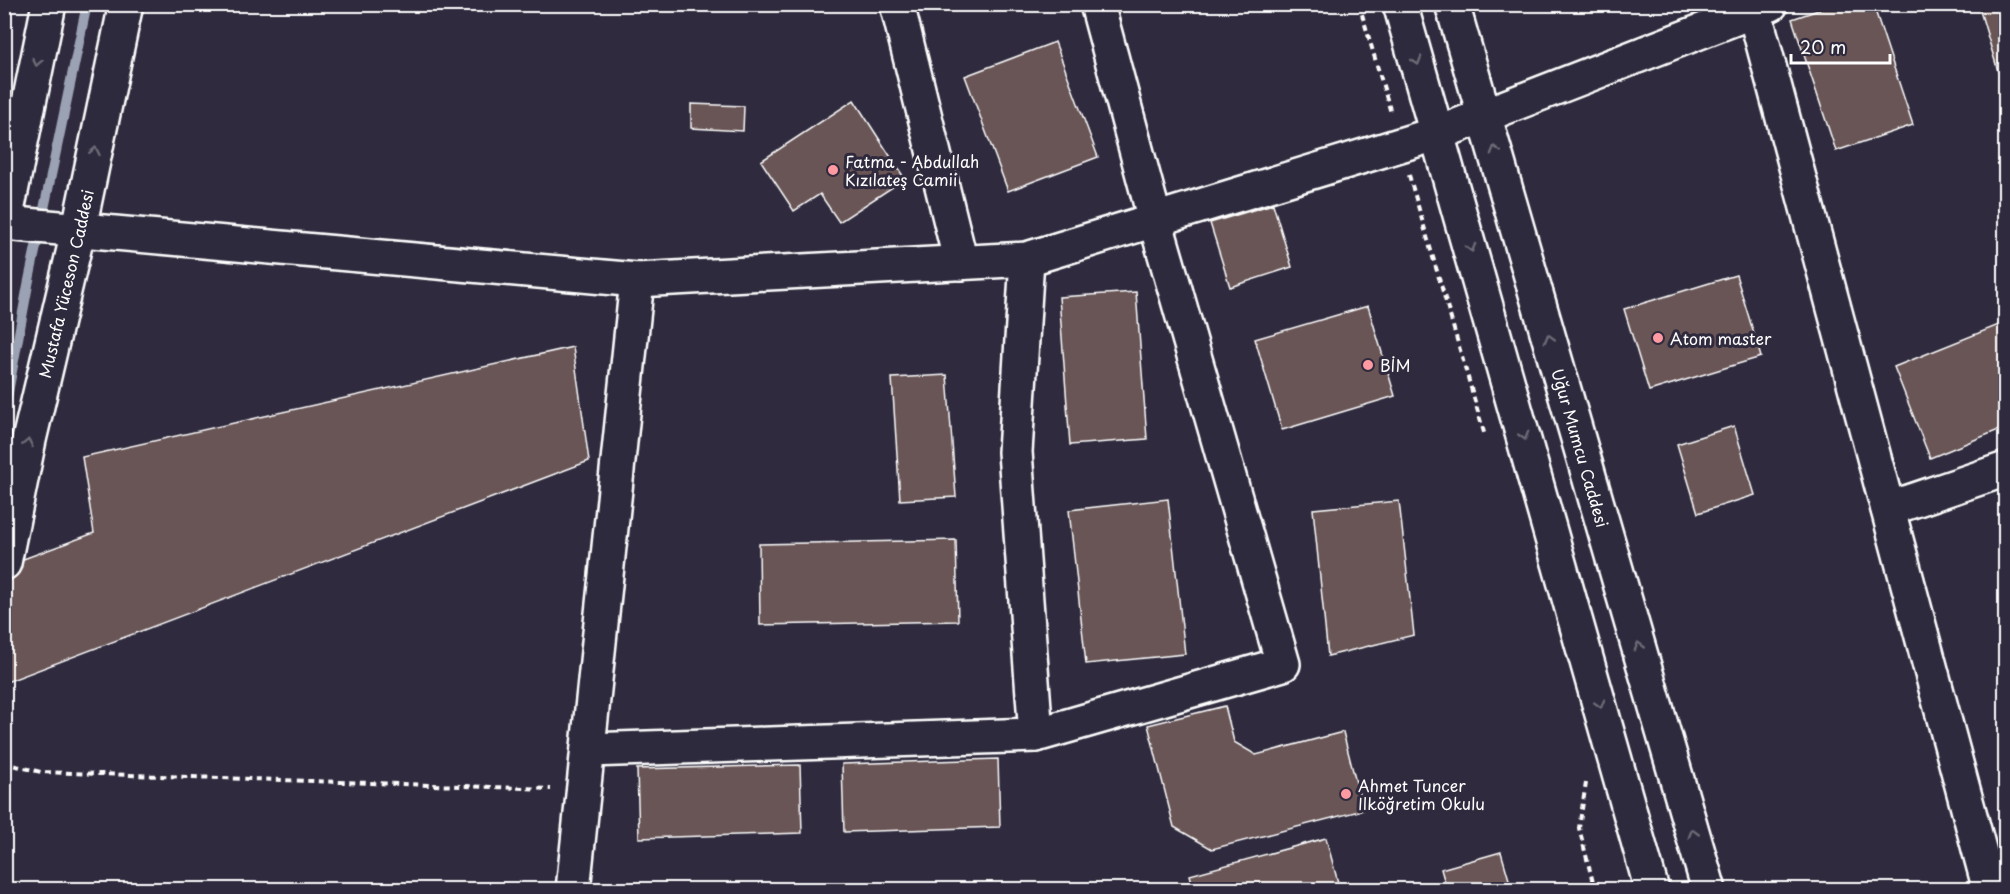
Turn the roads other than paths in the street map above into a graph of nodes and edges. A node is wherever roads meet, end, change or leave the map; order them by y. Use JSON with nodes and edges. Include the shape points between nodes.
{"nodes":[{"id":1,"x":49,"y":4,"type":"edge"},
{"id":2,"x":126,"y":4,"type":"edge"},
{"id":3,"x":897,"y":4,"type":"edge"},
{"id":4,"x":1097,"y":4,"type":"edge"},
{"id":5,"x":1400,"y":4,"type":"edge"},
{"id":6,"x":1452,"y":4,"type":"edge"},
{"id":7,"x":1763,"y":7,"type":"edge"},
{"id":8,"x":1485,"y":116,"type":"junction"},
{"id":9,"x":1439,"y":133,"type":"junction"},
{"id":10,"x":1155,"y":220,"type":"junction"},
{"id":11,"x":28,"y":225,"type":"edge"},
{"id":12,"x":1027,"y":260,"type":"junction"},
{"id":13,"x":961,"y":263,"type":"junction"},
{"id":14,"x":637,"y":280,"type":"junction"},
{"id":15,"x":2006,"y":469,"type":"edge"},
{"id":16,"x":1888,"y":509,"type":"junction"},
{"id":17,"x":4,"y":562,"type":"edge"},
{"id":18,"x":1036,"y":735,"type":"junction"},
{"id":19,"x":588,"y":750,"type":"junction"},
{"id":20,"x":573,"y":890,"type":"edge"},
{"id":21,"x":1652,"y":890,"type":"edge"},
{"id":22,"x":1709,"y":890,"type":"edge"},
{"id":23,"x":1990,"y":890,"type":"edge"}],
"edges":[{"from":1,"to":11,"type":"street","name":"Mustafa Yüceson Caddesi","one_way":true},
{"from":11,"to":2,"type":"street","name":"Mustafa Yüceson Caddesi","one_way":true},
{"from":3,"to":13,"type":"street"},
{"from":4,"to":10,"type":"street"},
{"from":5,"to":9,"type":"street","one_way":true},
{"from":6,"to":8,"type":"street","name":"Uğur Mumcu Caddesi"},
{"from":7,"to":8,"type":"street"},
{"from":7,"to":16,"type":"street"},
{"from":8,"to":9,"type":"street"},
{"from":22,"to":8,"type":"street","name":"Uğur Mumcu Caddesi","one_way":true},
{"from":9,"to":10,"type":"street"},
{"from":9,"to":21,"type":"street","one_way":true},
{"from":10,"to":12,"type":"street"},
{"from":10,"to":18,"type":"street","via":[[1283,664]]},
{"from":11,"to":14,"type":"street"},
{"from":17,"to":11,"type":"street","name":"Mustafa Yüceson Caddesi","one_way":true,"via":[[29,440]]},
{"from":12,"to":13,"type":"street"},
{"from":12,"to":18,"type":"street","via":[[1015,452]]},
{"from":13,"to":14,"type":"street"},
{"from":14,"to":19,"type":"street"},
{"from":15,"to":16,"type":"street"},
{"from":16,"to":23,"type":"street"},
{"from":18,"to":19,"type":"street"},
{"from":19,"to":20,"type":"street"}]}
